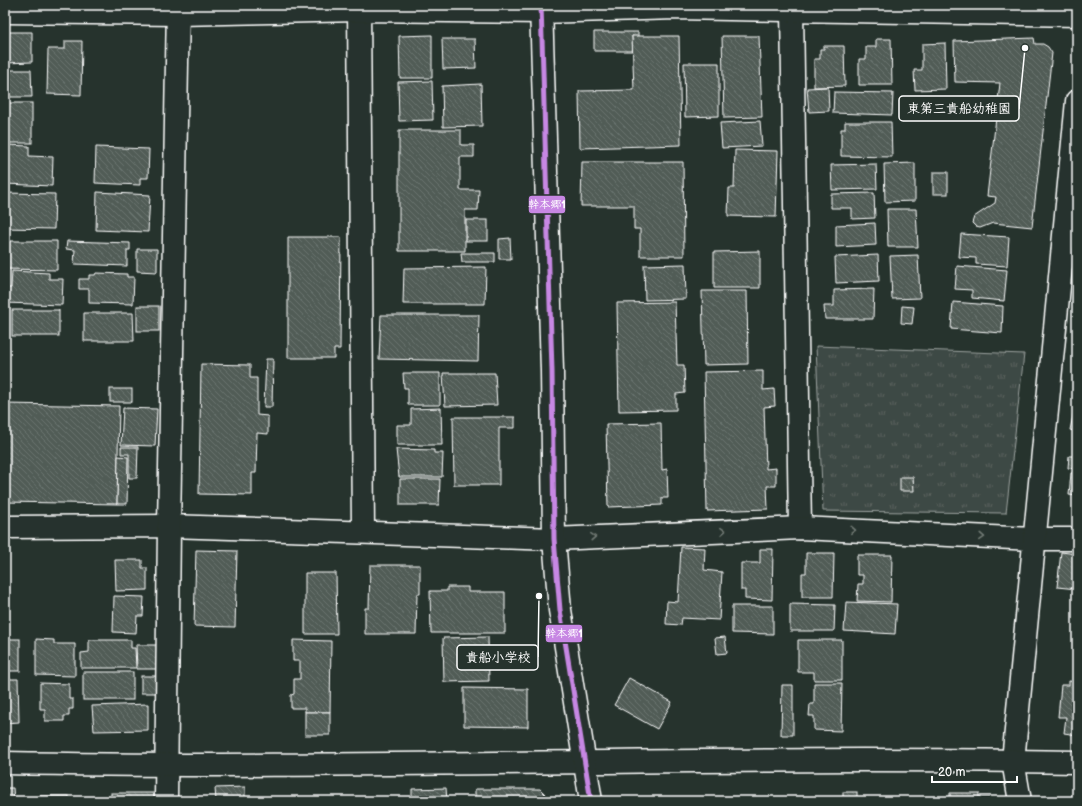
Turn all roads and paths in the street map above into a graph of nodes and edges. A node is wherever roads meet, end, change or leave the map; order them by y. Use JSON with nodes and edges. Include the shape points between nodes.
{"nodes":[{"id":1,"x":676,"y":6,"type":"edge"},
{"id":2,"x":359,"y":8,"type":"edge"},
{"id":3,"x":541,"y":9,"type":"edge"},
{"id":4,"x":918,"y":9,"type":"edge"},
{"id":5,"x":178,"y":10,"type":"edge"},
{"id":6,"x":792,"y":10,"type":"junction"},
{"id":7,"x":5,"y":12,"type":"edge"},
{"id":8,"x":1077,"y":15,"type":"edge"},
{"id":9,"x":1077,"y":101,"type":"edge"},
{"id":10,"x":1075,"y":129,"type":"edge"},
{"id":11,"x":168,"y":526,"type":"junction"},
{"id":12,"x":5,"y":527,"type":"edge"},
{"id":13,"x":800,"y":528,"type":"junction"},
{"id":14,"x":363,"y":531,"type":"junction"},
{"id":15,"x":554,"y":539,"type":"junction"},
{"id":16,"x":1034,"y":539,"type":"junction"},
{"id":17,"x":1077,"y":539,"type":"edge"},
{"id":18,"x":584,"y":761,"type":"junction"},
{"id":19,"x":1013,"y":761,"type":"junction"},
{"id":20,"x":1077,"y":762,"type":"edge"},
{"id":21,"x":5,"y":764,"type":"edge"},
{"id":22,"x":166,"y":766,"type":"junction"},
{"id":23,"x":166,"y":801,"type":"edge"},
{"id":24,"x":591,"y":801,"type":"edge"},
{"id":25,"x":1020,"y":801,"type":"edge"}],
"edges":[{"from":1,"to":3,"type":"street"},
{"from":1,"to":6,"type":"street"},
{"from":2,"to":3,"type":"street"},
{"from":2,"to":5,"type":"street"},
{"from":2,"to":14,"type":"street"},
{"from":3,"to":15,"type":"street","via":[[552,371]]},
{"from":4,"to":6,"type":"street"},
{"from":4,"to":8,"type":"street"},
{"from":5,"to":7,"type":"street"},
{"from":5,"to":11,"type":"street"},
{"from":6,"to":13,"type":"street"},
{"from":9,"to":10,"type":"street"},
{"from":10,"to":16,"type":"street"},
{"from":11,"to":12,"type":"street"},
{"from":11,"to":14,"type":"street"},
{"from":11,"to":22,"type":"street"},
{"from":15,"to":13,"type":"street","one_way":true},
{"from":13,"to":16,"type":"street","one_way":true},
{"from":14,"to":15,"type":"street"},
{"from":15,"to":18,"type":"street","via":[[560,610]]},
{"from":16,"to":17,"type":"street"},
{"from":16,"to":19,"type":"street"},
{"from":18,"to":19,"type":"street"},
{"from":18,"to":22,"type":"street"},
{"from":18,"to":24,"type":"street"},
{"from":19,"to":20,"type":"street"},
{"from":19,"to":25,"type":"street"},
{"from":21,"to":22,"type":"street"},
{"from":22,"to":23,"type":"street"}]}
